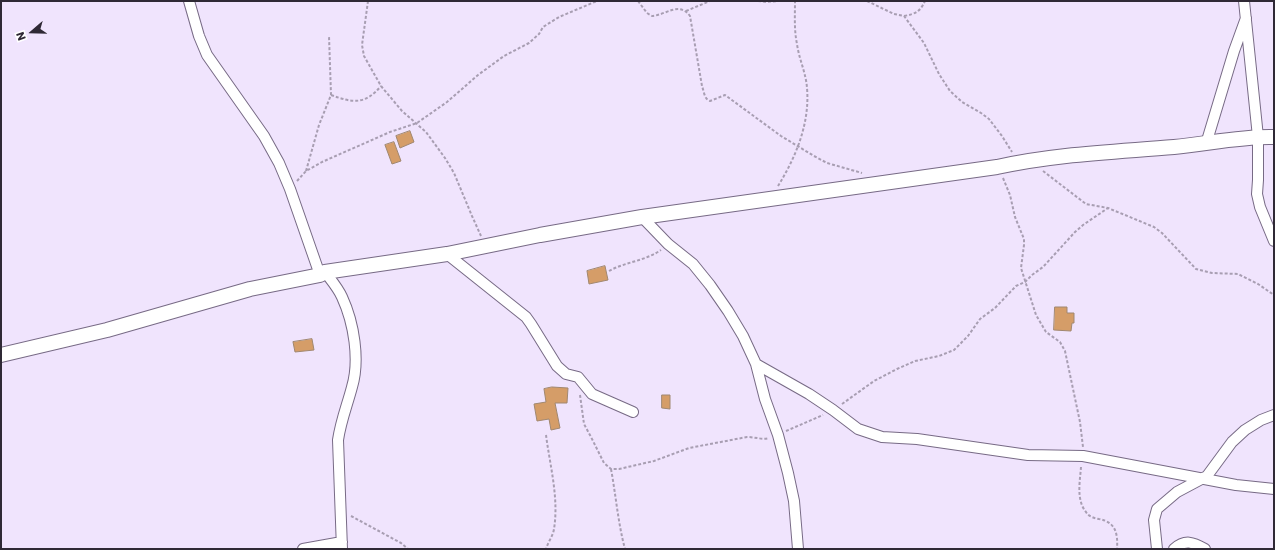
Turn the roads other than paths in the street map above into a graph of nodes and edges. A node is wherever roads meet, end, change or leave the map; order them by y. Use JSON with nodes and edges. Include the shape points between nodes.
{"nodes":[{"id":1,"x":189,"y":1,"type":"edge"},
{"id":2,"x":1244,"y":1,"type":"edge"},
{"id":3,"x":1246,"y":16,"type":"junction"},
{"id":4,"x":1258,"y":137,"type":"junction"},
{"id":5,"x":1274,"y":137,"type":"edge"},
{"id":6,"x":1206,"y":144,"type":"junction"},
{"id":7,"x":642,"y":217,"type":"junction"},
{"id":8,"x":1274,"y":241,"type":"edge"},
{"id":9,"x":447,"y":254,"type":"junction"},
{"id":10,"x":323,"y":273,"type":"junction"},
{"id":11,"x":1,"y":355,"type":"edge"},
{"id":12,"x":756,"y":364,"type":"junction"},
{"id":13,"x":633,"y":412,"type":"dead end"},
{"id":14,"x":1274,"y":415,"type":"edge"},
{"id":15,"x":1204,"y":478,"type":"junction"},
{"id":16,"x":1274,"y":489,"type":"edge"},
{"id":17,"x":342,"y":546,"type":"edge"},
{"id":18,"x":302,"y":549,"type":"edge"},
{"id":19,"x":798,"y":549,"type":"edge"},
{"id":20,"x":1157,"y":549,"type":"edge"},
{"id":21,"x":1174,"y":549,"type":"edge"},
{"id":22,"x":1204,"y":549,"type":"edge"}],
"edges":[{"from":1,"to":10,"type":"street","via":[[207,55],[264,136],[279,163]]},
{"from":2,"to":3,"type":"street"},
{"from":3,"to":4,"type":"street"},
{"from":3,"to":6,"type":"street"},
{"from":4,"to":5,"type":"street"},
{"from":4,"to":6,"type":"street"},
{"from":4,"to":8,"type":"street","via":[[1257,194]]},
{"from":6,"to":7,"type":"street","via":[[1023,161],[997,167]]},
{"from":7,"to":9,"type":"street"},
{"from":7,"to":12,"type":"street","via":[[668,244],[693,264],[710,285],[743,336]]},
{"from":9,"to":10,"type":"street"},
{"from":9,"to":13,"type":"street","via":[[526,318],[557,366],[566,374],[578,377],[592,394]]},
{"from":10,"to":11,"type":"street","via":[[250,289],[107,330]]},
{"from":10,"to":17,"type":"street","via":[[342,296],[355,346],[353,386],[340,423],[338,440]]},
{"from":12,"to":15,"type":"street","via":[[809,394],[858,429],[882,437],[917,439],[1028,455],[1083,456]]},
{"from":12,"to":19,"type":"street","via":[[788,473],[794,501]]},
{"from":14,"to":15,"type":"street","via":[[1245,430],[1232,442]]},
{"from":15,"to":16,"type":"street"},
{"from":15,"to":20,"type":"street","via":[[1177,492],[1157,509],[1154,520]]},
{"from":17,"to":18,"type":"street"},
{"from":21,"to":22,"type":"street","via":[[1185,542]]}]}
